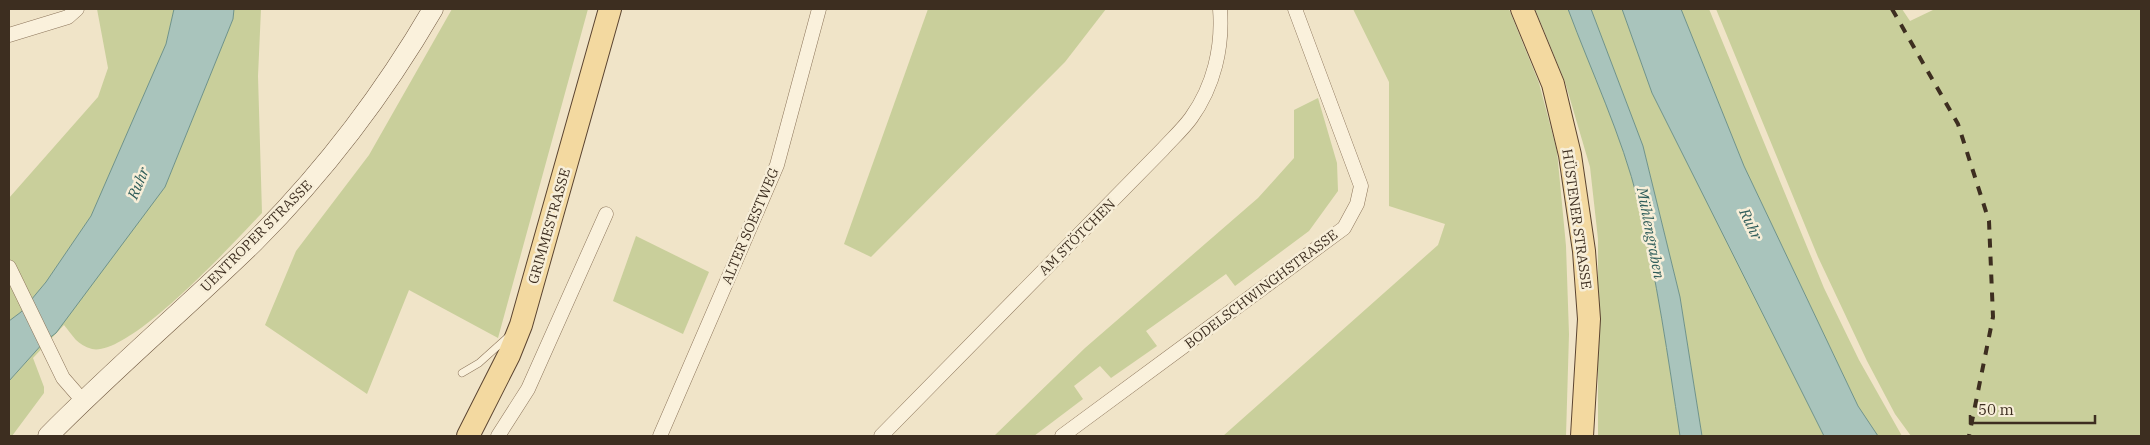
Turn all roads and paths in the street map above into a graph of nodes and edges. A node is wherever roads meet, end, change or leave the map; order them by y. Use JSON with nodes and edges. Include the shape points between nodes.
{"nodes":[{"id":1,"x":77,"y":9,"type":"edge"},
{"id":2,"x":433,"y":9,"type":"edge"},
{"id":3,"x":610,"y":9,"type":"edge"},
{"id":4,"x":819,"y":9,"type":"edge"},
{"id":5,"x":1220,"y":9,"type":"edge"},
{"id":6,"x":1295,"y":9,"type":"edge"},
{"id":7,"x":1522,"y":9,"type":"edge"},
{"id":8,"x":9,"y":35,"type":"edge"},
{"id":9,"x":606,"y":214,"type":"dead end"},
{"id":10,"x":9,"y":266,"type":"edge"},
{"id":11,"x":521,"y":325,"type":"junction"},
{"id":12,"x":462,"y":372,"type":"dead end"},
{"id":13,"x":83,"y":401,"type":"junction"},
{"id":14,"x":48,"y":436,"type":"edge"},
{"id":15,"x":468,"y":436,"type":"edge"},
{"id":16,"x":498,"y":436,"type":"edge"},
{"id":17,"x":660,"y":436,"type":"edge"},
{"id":18,"x":881,"y":436,"type":"edge"},
{"id":19,"x":1062,"y":436,"type":"edge"},
{"id":20,"x":1582,"y":436,"type":"edge"}],
"edges":[{"from":1,"to":8,"type":"street","via":[[68,17]]},
{"from":2,"to":13,"type":"main road","name":"UENTROPER STRASSE","via":[[351,132],[314,177],[254,241]]},
{"from":3,"to":11,"type":"main road","name":"GRIMMESTRASSE"},
{"from":4,"to":17,"type":"street","name":"ALTER SOESTWEG","via":[[777,165]]},
{"from":5,"to":18,"type":"street","name":"AM STÖTCHEN","via":[[1218,52],[1212,78],[1191,118]]},
{"from":6,"to":19,"type":"street","name":"BODELSCHWINGHSTRASSE","via":[[1361,186],[1357,204],[1344,228]]},
{"from":7,"to":20,"type":"main road","name":"HÜSTENER STRASSE","via":[[1553,84],[1570,155],[1584,251],[1589,319]]},
{"from":9,"to":16,"type":"street","via":[[528,389]]},
{"from":10,"to":13,"type":"street","via":[[63,378]]},
{"from":11,"to":12,"type":"lane","via":[[479,363]]},
{"from":11,"to":15,"type":"main road","name":"GRIMMESTRASSE"},
{"from":13,"to":14,"type":"main road","name":"UENTROPER STRASSE"}]}
